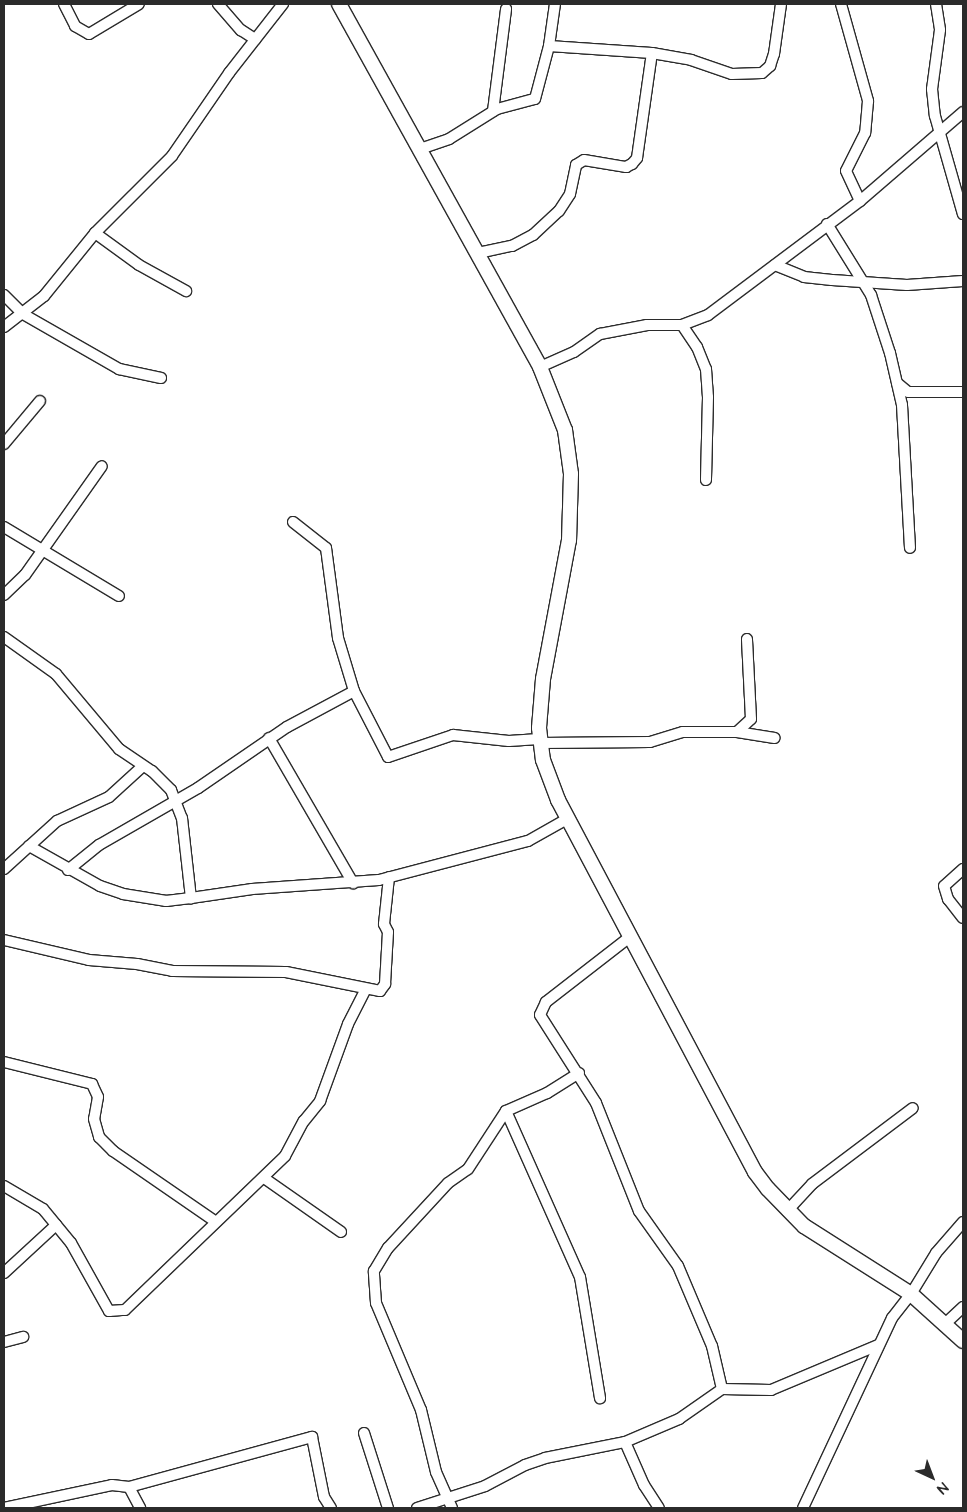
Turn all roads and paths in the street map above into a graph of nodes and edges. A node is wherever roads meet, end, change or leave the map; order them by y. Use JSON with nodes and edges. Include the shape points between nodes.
{"nodes":[{"id":1,"x":64,"y":4,"type":"edge"},
{"id":2,"x":139,"y":4,"type":"edge"},
{"id":3,"x":218,"y":4,"type":"edge"},
{"id":4,"x":283,"y":4,"type":"edge"},
{"id":5,"x":339,"y":4,"type":"edge"},
{"id":6,"x":555,"y":4,"type":"edge"},
{"id":7,"x":781,"y":4,"type":"edge"},
{"id":8,"x":841,"y":4,"type":"edge"},
{"id":9,"x":936,"y":4,"type":"edge"},
{"id":10,"x":506,"y":9,"type":"dead end"},
{"id":11,"x":255,"y":39,"type":"junction"},
{"id":12,"x":549,"y":46,"type":"junction"},
{"id":13,"x":652,"y":54,"type":"junction"},
{"id":14,"x":493,"y":111,"type":"junction"},
{"id":15,"x":963,"y":112,"type":"edge"},
{"id":16,"x":939,"y":130,"type":"junction"},
{"id":17,"x":420,"y":149,"type":"junction"},
{"id":18,"x":959,"y":188,"type":"edge"},
{"id":19,"x":860,"y":201,"type":"junction"},
{"id":20,"x":963,"y":214,"type":"edge"},
{"id":21,"x":827,"y":224,"type":"junction"},
{"id":22,"x":95,"y":233,"type":"junction"},
{"id":23,"x":478,"y":252,"type":"junction"},
{"id":24,"x":775,"y":265,"type":"junction"},
{"id":25,"x":863,"y":281,"type":"junction"},
{"id":26,"x":963,"y":281,"type":"edge"},
{"id":27,"x":186,"y":291,"type":"dead end"},
{"id":28,"x":4,"y":294,"type":"edge"},
{"id":29,"x":23,"y":314,"type":"junction"},
{"id":30,"x":682,"y":325,"type":"junction"},
{"id":31,"x":4,"y":327,"type":"edge"},
{"id":32,"x":540,"y":367,"type":"junction"},
{"id":33,"x":161,"y":378,"type":"dead end"},
{"id":34,"x":897,"y":383,"type":"junction"},
{"id":35,"x":963,"y":392,"type":"edge"},
{"id":36,"x":40,"y":401,"type":"dead end"},
{"id":37,"x":4,"y":444,"type":"edge"},
{"id":38,"x":102,"y":466,"type":"dead end"},
{"id":39,"x":706,"y":480,"type":"dead end"},
{"id":40,"x":293,"y":522,"type":"dead end"},
{"id":41,"x":4,"y":527,"type":"edge"},
{"id":42,"x":910,"y":548,"type":"dead end"},
{"id":43,"x":43,"y":552,"type":"junction"},
{"id":44,"x":4,"y":594,"type":"edge"},
{"id":45,"x":119,"y":596,"type":"dead end"},
{"id":46,"x":4,"y":637,"type":"edge"},
{"id":47,"x":747,"y":639,"type":"dead end"},
{"id":48,"x":354,"y":691,"type":"junction"},
{"id":49,"x":737,"y":732,"type":"junction"},
{"id":50,"x":269,"y":738,"type":"junction"},
{"id":51,"x":775,"y":738,"type":"dead end"},
{"id":52,"x":540,"y":741,"type":"junction"},
{"id":53,"x":143,"y":766,"type":"junction"},
{"id":54,"x":177,"y":801,"type":"junction"},
{"id":55,"x":567,"y":819,"type":"junction"},
{"id":56,"x":29,"y":846,"type":"junction"},
{"id":57,"x":4,"y":869,"type":"edge"},
{"id":58,"x":963,"y":869,"type":"edge"},
{"id":59,"x":68,"y":870,"type":"junction"},
{"id":60,"x":389,"y":877,"type":"junction"},
{"id":61,"x":353,"y":883,"type":"junction"},
{"id":62,"x":191,"y":898,"type":"junction"},
{"id":63,"x":963,"y":918,"type":"edge"},
{"id":64,"x":631,"y":936,"type":"junction"},
{"id":65,"x":4,"y":940,"type":"edge"},
{"id":66,"x":366,"y":989,"type":"junction"},
{"id":67,"x":4,"y":1062,"type":"edge"},
{"id":68,"x":579,"y":1073,"type":"junction"},
{"id":69,"x":913,"y":1108,"type":"dead end"},
{"id":70,"x":506,"y":1111,"type":"junction"},
{"id":71,"x":264,"y":1178,"type":"junction"},
{"id":72,"x":4,"y":1186,"type":"edge"},
{"id":73,"x":788,"y":1210,"type":"junction"},
{"id":74,"x":216,"y":1222,"type":"junction"},
{"id":75,"x":963,"y":1222,"type":"edge"},
{"id":76,"x":56,"y":1225,"type":"junction"},
{"id":77,"x":340,"y":1232,"type":"dead end"},
{"id":78,"x":4,"y":1273,"type":"edge"},
{"id":79,"x":911,"y":1294,"type":"junction"},
{"id":80,"x":963,"y":1307,"type":"edge"},
{"id":81,"x":948,"y":1328,"type":"junction"},
{"id":82,"x":23,"y":1337,"type":"dead end"},
{"id":83,"x":963,"y":1341,"type":"edge"},
{"id":84,"x":4,"y":1342,"type":"edge"},
{"id":85,"x":878,"y":1345,"type":"junction"},
{"id":86,"x":722,"y":1389,"type":"junction"},
{"id":87,"x":600,"y":1398,"type":"dead end"},
{"id":88,"x":364,"y":1433,"type":"dead end"},
{"id":89,"x":625,"y":1442,"type":"junction"},
{"id":90,"x":129,"y":1487,"type":"junction"},
{"id":91,"x":447,"y":1498,"type":"junction"},
{"id":92,"x":804,"y":1507,"type":"edge"},
{"id":93,"x":4,"y":1508,"type":"edge"},
{"id":94,"x":140,"y":1508,"type":"edge"},
{"id":95,"x":331,"y":1508,"type":"edge"},
{"id":96,"x":388,"y":1508,"type":"edge"},
{"id":97,"x":417,"y":1508,"type":"edge"},
{"id":98,"x":452,"y":1508,"type":"edge"},
{"id":99,"x":659,"y":1508,"type":"edge"}],
"edges":[{"from":1,"to":2,"type":"street","via":[[75,26],[89,34]]},
{"from":3,"to":11,"type":"street","via":[[241,30]]},
{"from":4,"to":11,"type":"street"},
{"from":5,"to":17,"type":"main road"},
{"from":6,"to":12,"type":"street"},
{"from":7,"to":13,"type":"street","via":[[774,54],[770,66],[762,73],[732,74],[690,60]]},
{"from":8,"to":19,"type":"street","via":[[868,101],[865,134],[846,171]]},
{"from":9,"to":16,"type":"street","via":[[940,30],[932,88]]},
{"from":10,"to":14,"type":"street"},
{"from":11,"to":22,"type":"street","via":[[172,156]]},
{"from":12,"to":13,"type":"street"},
{"from":12,"to":14,"type":"street","via":[[535,99]]},
{"from":13,"to":23,"type":"street","via":[[636,158],[632,164],[626,167],[584,160],[576,164],[570,194],[533,236],[512,246]]},
{"from":14,"to":17,"type":"street","via":[[449,140]]},
{"from":15,"to":16,"type":"street"},
{"from":16,"to":18,"type":"street"},
{"from":16,"to":19,"type":"street"},
{"from":17,"to":23,"type":"main road"},
{"from":18,"to":20,"type":"street"},
{"from":19,"to":21,"type":"street"},
{"from":21,"to":24,"type":"street"},
{"from":21,"to":25,"type":"street"},
{"from":22,"to":27,"type":"street","via":[[139,265]]},
{"from":22,"to":29,"type":"street","via":[[56,283]]},
{"from":23,"to":32,"type":"main road"},
{"from":24,"to":25,"type":"street","via":[[804,276]]},
{"from":24,"to":30,"type":"street","via":[[708,315]]},
{"from":25,"to":26,"type":"street","via":[[907,285]]},
{"from":25,"to":34,"type":"street","via":[[881,322]]},
{"from":28,"to":29,"type":"street"},
{"from":29,"to":31,"type":"street"},
{"from":29,"to":33,"type":"street","via":[[119,369]]},
{"from":30,"to":32,"type":"street","via":[[647,325],[600,334],[574,352]]},
{"from":30,"to":39,"type":"street","via":[[698,347],[706,369]]},
{"from":32,"to":52,"type":"main road","via":[[565,430],[571,474],[569,540],[542,679]]},
{"from":34,"to":35,"type":"street","via":[[908,392]]},
{"from":34,"to":42,"type":"street","via":[[902,405]]},
{"from":36,"to":37,"type":"street"},
{"from":38,"to":43,"type":"street"},
{"from":40,"to":48,"type":"street","via":[[326,548],[338,638]]},
{"from":41,"to":43,"type":"street"},
{"from":43,"to":44,"type":"street","via":[[14,587]]},
{"from":43,"to":45,"type":"street"},
{"from":46,"to":53,"type":"street","via":[[56,674],[119,750]]},
{"from":47,"to":49,"type":"street","via":[[751,718]]},
{"from":48,"to":50,"type":"street"},
{"from":48,"to":52,"type":"street","via":[[388,758],[453,735]]},
{"from":49,"to":51,"type":"street"},
{"from":49,"to":52,"type":"street","via":[[683,732],[650,742]]},
{"from":50,"to":54,"type":"street"},
{"from":50,"to":61,"type":"street"},
{"from":52,"to":55,"type":"main road","via":[[547,773]]},
{"from":53,"to":54,"type":"street","via":[[152,771]]},
{"from":53,"to":56,"type":"street","via":[[109,797],[57,821]]},
{"from":54,"to":59,"type":"street","via":[[99,845]]},
{"from":54,"to":62,"type":"street"},
{"from":55,"to":60,"type":"street","via":[[528,841]]},
{"from":55,"to":64,"type":"main road"},
{"from":56,"to":57,"type":"street"},
{"from":56,"to":59,"type":"street"},
{"from":58,"to":63,"type":"street","via":[[944,886],[948,899]]},
{"from":59,"to":62,"type":"street","via":[[123,894],[166,901]]},
{"from":60,"to":61,"type":"street"},
{"from":60,"to":66,"type":"street","via":[[384,924],[388,932],[385,984],[380,991]]},
{"from":61,"to":62,"type":"street","via":[[252,889]]},
{"from":64,"to":68,"type":"street","via":[[546,1002],[540,1015]]},
{"from":64,"to":73,"type":"main road","via":[[755,1172]]},
{"from":65,"to":66,"type":"street","via":[[89,960],[172,971],[286,972]]},
{"from":66,"to":71,"type":"street","via":[[348,1024],[320,1101],[304,1121],[285,1156]]},
{"from":67,"to":74,"type":"street","via":[[92,1084],[98,1097],[94,1119],[99,1137],[113,1151]]},
{"from":68,"to":70,"type":"street","via":[[548,1093]]},
{"from":68,"to":86,"type":"street","via":[[596,1103],[640,1211],[678,1266],[712,1346]]},
{"from":69,"to":73,"type":"street","via":[[812,1184]]},
{"from":70,"to":87,"type":"street","via":[[580,1277]]},
{"from":70,"to":91,"type":"street","via":[[468,1169],[448,1183],[394,1240],[374,1271],[376,1303],[421,1410],[436,1472]]},
{"from":71,"to":74,"type":"street"},
{"from":71,"to":77,"type":"street"},
{"from":72,"to":76,"type":"street","via":[[43,1209]]},
{"from":73,"to":79,"type":"main road","via":[[829,1245]]},
{"from":74,"to":76,"type":"street","via":[[125,1310],[109,1311],[71,1243]]},
{"from":75,"to":79,"type":"street","via":[[936,1252]]},
{"from":76,"to":78,"type":"street"},
{"from":79,"to":81,"type":"main road"},
{"from":79,"to":85,"type":"street","via":[[892,1318]]},
{"from":80,"to":81,"type":"street","via":[[947,1322]]},
{"from":81,"to":83,"type":"main road"},
{"from":82,"to":84,"type":"street"},
{"from":85,"to":86,"type":"street","via":[[771,1390]]},
{"from":85,"to":92,"type":"street","via":[[820,1480]]},
{"from":86,"to":89,"type":"street","via":[[679,1419]]},
{"from":88,"to":96,"type":"street"},
{"from":89,"to":91,"type":"street","via":[[546,1458],[485,1486]]},
{"from":89,"to":99,"type":"street","via":[[644,1485]]},
{"from":90,"to":93,"type":"street","via":[[112,1485]]},
{"from":90,"to":94,"type":"street"},
{"from":90,"to":95,"type":"street","via":[[225,1463],[312,1436],[324,1496]]},
{"from":91,"to":97,"type":"street"},
{"from":91,"to":98,"type":"street"}]}
